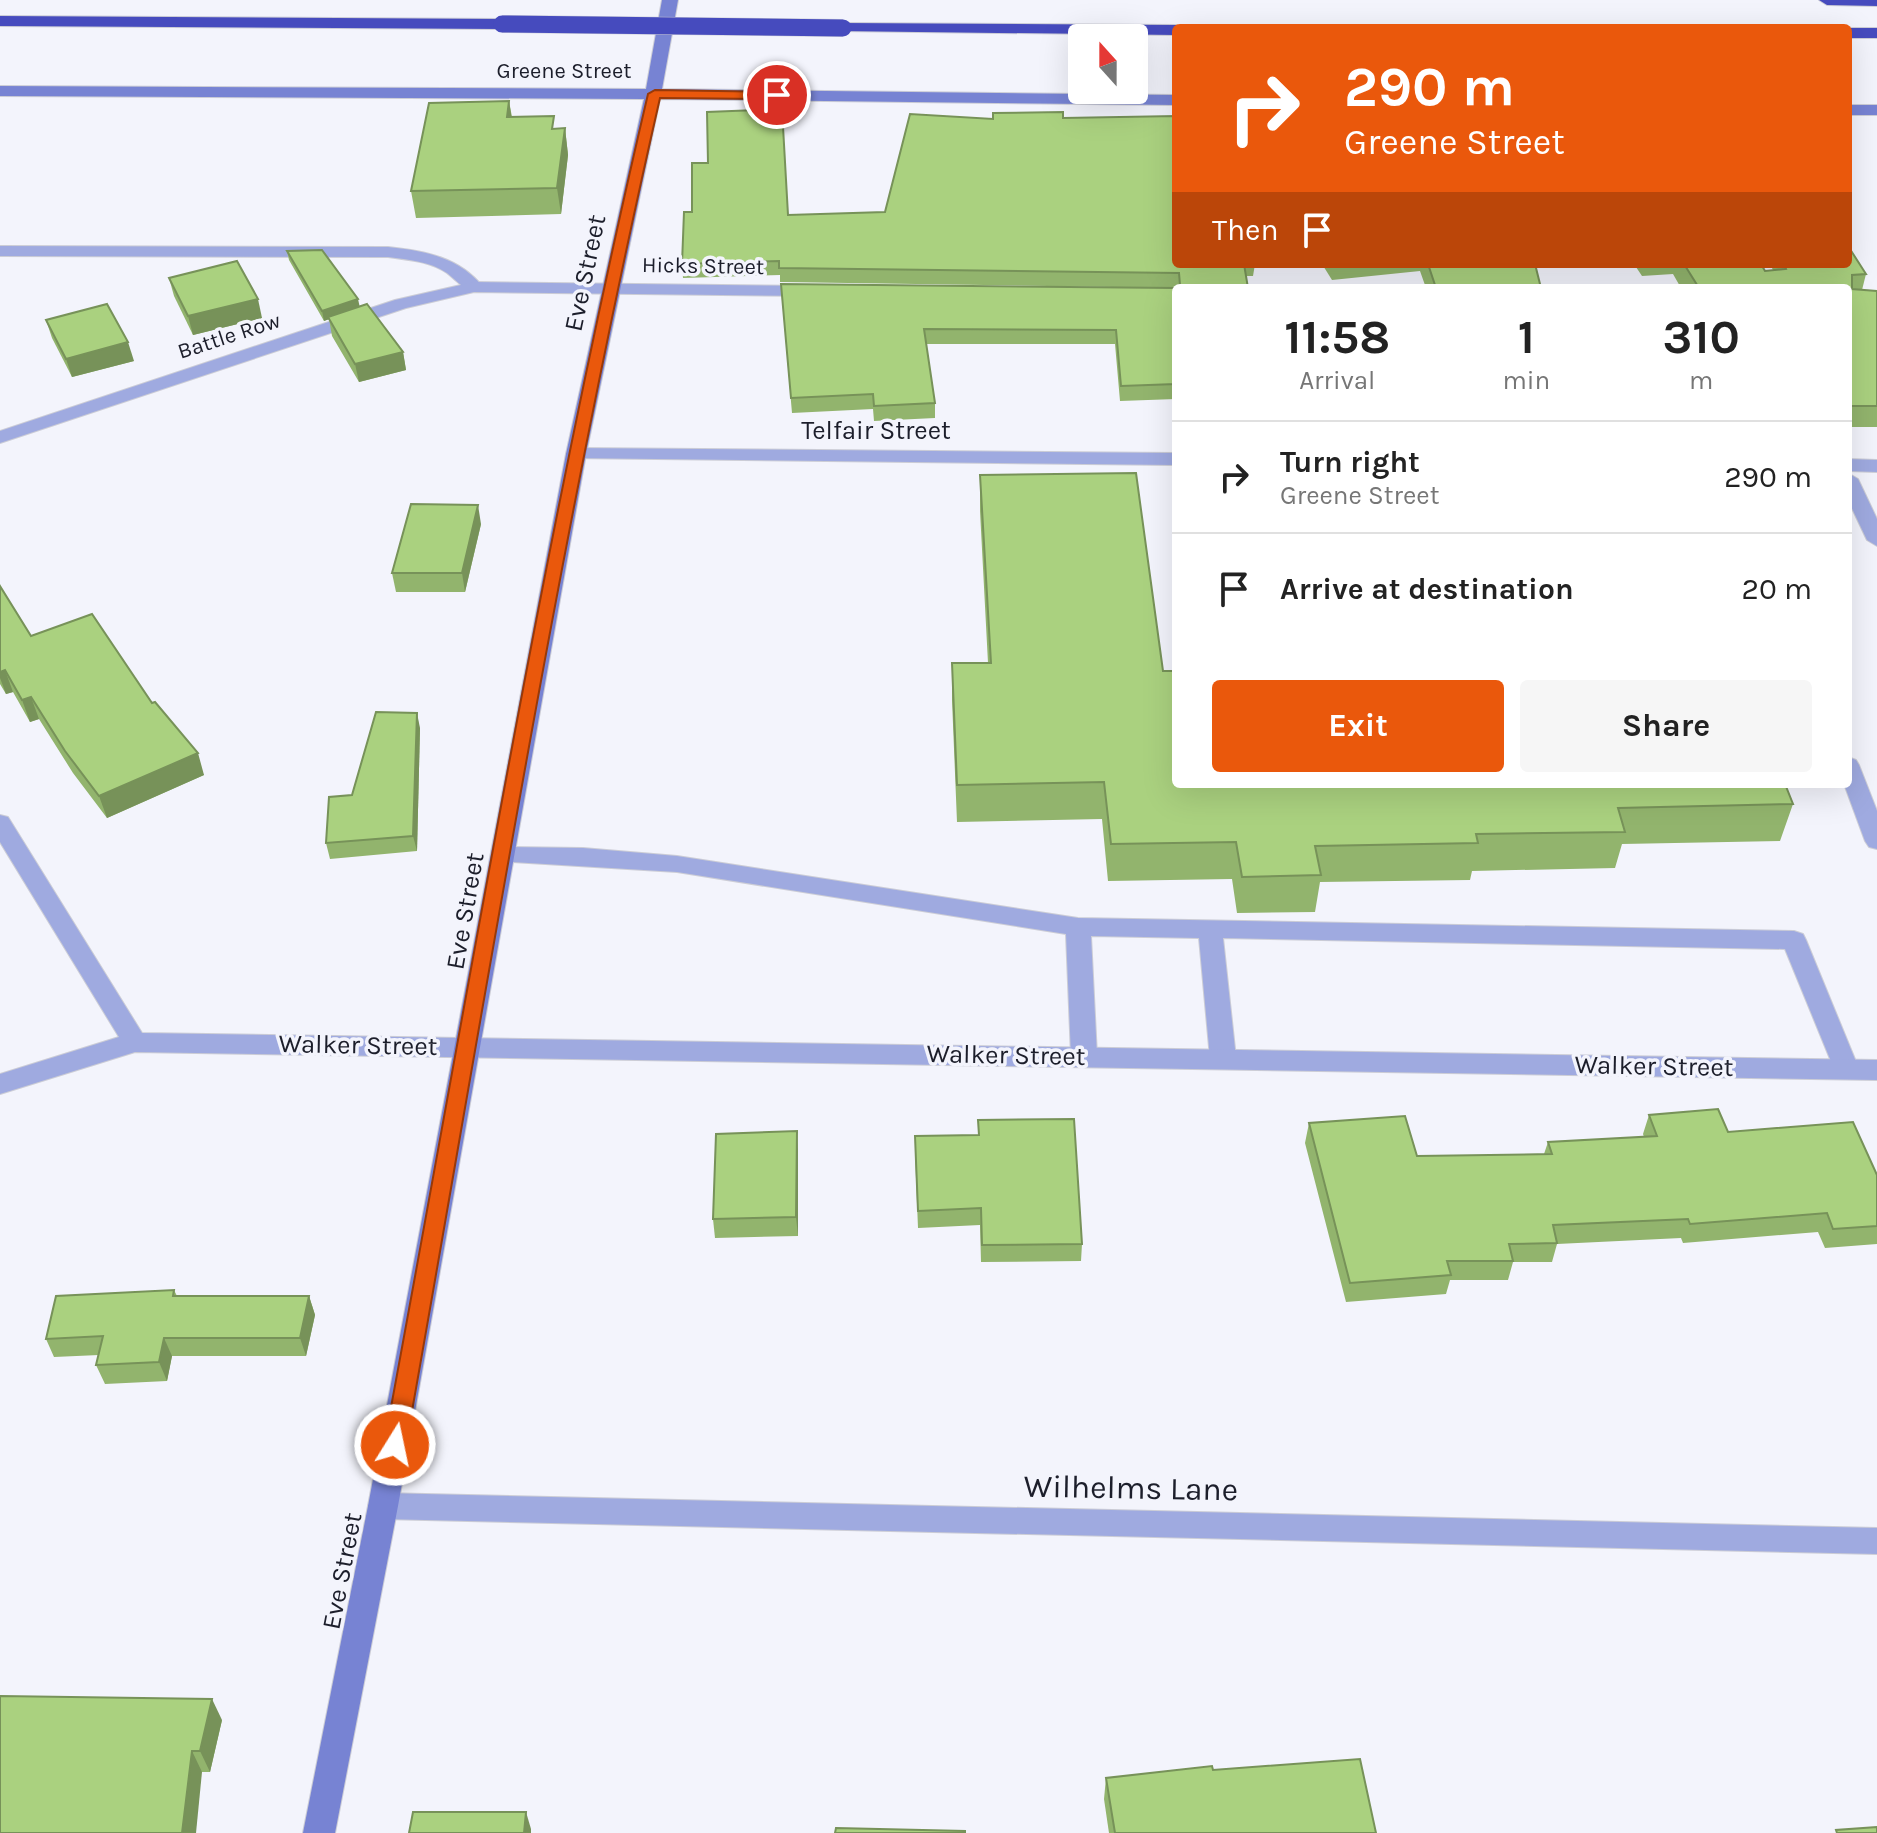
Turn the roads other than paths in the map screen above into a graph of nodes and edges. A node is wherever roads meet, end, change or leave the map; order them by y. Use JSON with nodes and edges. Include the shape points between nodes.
{"nodes":[{"id":1,"x":670,"y":0,"type":"edge"},
{"id":2,"x":1827,"y":0,"type":"edge"},
{"id":3,"x":1877,"y":1,"type":"edge"},
{"id":4,"x":0,"y":21,"type":"edge"},
{"id":5,"x":1172,"y":30,"type":"edge"},
{"id":6,"x":1852,"y":33,"type":"edge"},
{"id":7,"x":1877,"y":33,"type":"edge"},
{"id":8,"x":0,"y":91,"type":"edge"},
{"id":9,"x":655,"y":94,"type":"junction"},
{"id":10,"x":1172,"y":100,"type":"edge"},
{"id":11,"x":1852,"y":110,"type":"edge"},
{"id":12,"x":1877,"y":110,"type":"edge"},
{"id":13,"x":0,"y":251,"type":"edge"},
{"id":14,"x":474,"y":287,"type":"junction"},
{"id":15,"x":609,"y":289,"type":"junction"},
{"id":16,"x":830,"y":291,"type":"edge"},
{"id":17,"x":0,"y":437,"type":"edge"},
{"id":18,"x":576,"y":454,"type":"junction"},
{"id":19,"x":1172,"y":459,"type":"edge"},
{"id":20,"x":1852,"y":465,"type":"edge"},
{"id":21,"x":1877,"y":466,"type":"edge"},
{"id":22,"x":1852,"y":487,"type":"edge"},
{"id":23,"x":1877,"y":540,"type":"edge"},
{"id":24,"x":1852,"y":775,"type":"edge"},
{"id":25,"x":0,"y":823,"type":"edge"},
{"id":26,"x":1877,"y":841,"type":"edge"},
{"id":27,"x":504,"y":855,"type":"junction"},
{"id":28,"x":1078,"y":927,"type":"junction"},
{"id":29,"x":1210,"y":929,"type":"junction"},
{"id":30,"x":135,"y":1042,"type":"junction"},
{"id":31,"x":469,"y":1046,"type":"junction"},
{"id":32,"x":1084,"y":1056,"type":"junction"},
{"id":33,"x":1223,"y":1058,"type":"junction"},
{"id":34,"x":1846,"y":1069,"type":"junction"},
{"id":35,"x":1877,"y":1070,"type":"edge"},
{"id":36,"x":0,"y":1084,"type":"edge"},
{"id":37,"x":383,"y":1506,"type":"junction"},
{"id":38,"x":1877,"y":1541,"type":"edge"},
{"id":39,"x":319,"y":1833,"type":"edge"}],
"edges":[{"from":1,"to":9,"type":"street","name":"Eve Street"},
{"from":2,"to":3,"type":"highway"},
{"from":4,"to":5,"type":"highway","bridge":true},
{"from":6,"to":7,"type":"highway"},
{"from":8,"to":9,"type":"street","name":"Greene Street"},
{"from":9,"to":10,"type":"street","name":"Greene Street"},
{"from":9,"to":15,"type":"street","name":"Eve Street"},
{"from":11,"to":12,"type":"street"},
{"from":13,"to":14,"type":"street","via":[[388,252],[450,264]]},
{"from":14,"to":15,"type":"street","name":"Hicks Street"},
{"from":14,"to":17,"type":"street","name":"Battle Row","via":[[401,304]]},
{"from":15,"to":16,"type":"street","name":"Hicks Street"},
{"from":15,"to":18,"type":"street","name":"Eve Street"},
{"from":18,"to":19,"type":"street","name":"Telfair Street"},
{"from":18,"to":27,"type":"street","name":"Eve Street"},
{"from":20,"to":21,"type":"street"},
{"from":22,"to":23,"type":"street"},
{"from":24,"to":26,"type":"street"},
{"from":25,"to":30,"type":"street"},
{"from":27,"to":28,"type":"street","via":[[677,864]]},
{"from":27,"to":31,"type":"street","name":"Eve Street"},
{"from":28,"to":29,"type":"street"},
{"from":28,"to":32,"type":"street"},
{"from":29,"to":33,"type":"street"},
{"from":29,"to":34,"type":"street","via":[[1794,940]]},
{"from":30,"to":31,"type":"street","name":"Walker Street"},
{"from":30,"to":36,"type":"street","name":"Walker Street"},
{"from":31,"to":32,"type":"street","name":"Walker Street"},
{"from":31,"to":37,"type":"street","name":"Eve Street"},
{"from":32,"to":33,"type":"street","name":"Walker Street"},
{"from":33,"to":34,"type":"street","name":"Walker Street"},
{"from":34,"to":35,"type":"street","name":"Walker Street"},
{"from":37,"to":38,"type":"street","name":"Wilhelms Lane"},
{"from":37,"to":39,"type":"street","name":"Eve Street"}]}
